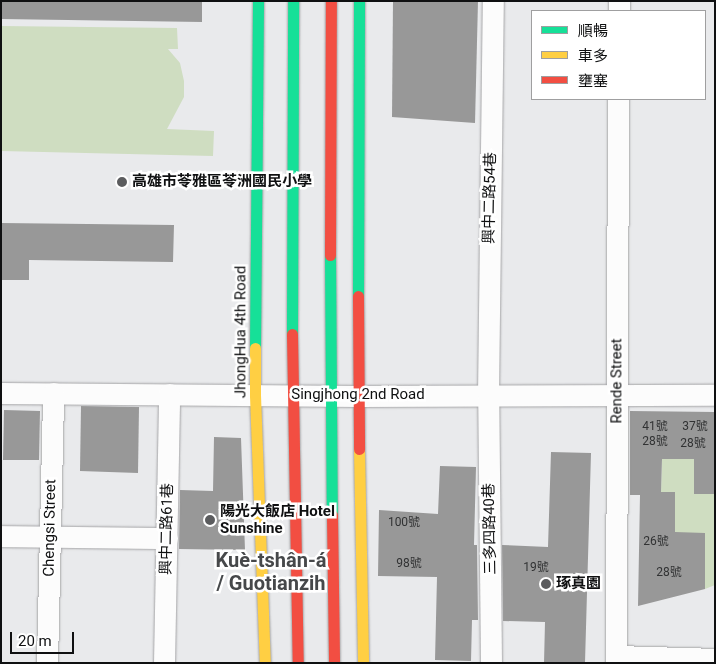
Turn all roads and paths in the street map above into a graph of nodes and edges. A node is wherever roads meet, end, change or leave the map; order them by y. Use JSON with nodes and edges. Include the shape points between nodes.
{"nodes":[{"id":1,"x":258,"y":1,"type":"edge"},
{"id":2,"x":293,"y":1,"type":"edge"},
{"id":3,"x":331,"y":1,"type":"edge"},
{"id":4,"x":359,"y":1,"type":"edge"},
{"id":5,"x":493,"y":1,"type":"edge"},
{"id":6,"x":618,"y":100,"type":"edge"},
{"id":7,"x":1,"y":393,"type":"edge"},
{"id":8,"x":54,"y":393,"type":"junction"},
{"id":9,"x":170,"y":394,"type":"junction"},
{"id":10,"x":255,"y":395,"type":"junction"},
{"id":11,"x":292,"y":395,"type":"junction"},
{"id":12,"x":488,"y":395,"type":"junction"},
{"id":13,"x":715,"y":395,"type":"edge"},
{"id":14,"x":330,"y":396,"type":"junction"},
{"id":15,"x":358,"y":396,"type":"junction"},
{"id":16,"x":617,"y":397,"type":"junction"},
{"id":17,"x":1,"y":536,"type":"edge"},
{"id":18,"x":50,"y":537,"type":"junction"},
{"id":19,"x":167,"y":538,"type":"junction"},
{"id":20,"x":616,"y":659,"type":"edge"},
{"id":21,"x":715,"y":659,"type":"edge"},
{"id":22,"x":47,"y":663,"type":"edge"},
{"id":23,"x":164,"y":663,"type":"edge"},
{"id":24,"x":265,"y":663,"type":"edge"},
{"id":25,"x":298,"y":663,"type":"edge"},
{"id":26,"x":334,"y":663,"type":"edge"},
{"id":27,"x":363,"y":663,"type":"edge"},
{"id":28,"x":491,"y":663,"type":"edge"}],
"edges":[{"from":1,"to":10,"type":"street","name":"JhongHua 4th Road"},
{"from":2,"to":11,"type":"street"},
{"from":3,"to":14,"type":"street"},
{"from":4,"to":15,"type":"street"},
{"from":5,"to":12,"type":"street","name":"興中二路54巷"},
{"from":6,"to":16,"type":"street","name":"Rende Street"},
{"from":7,"to":8,"type":"street","name":"Singjhong 2nd Road"},
{"from":8,"to":9,"type":"street","name":"Singjhong 2nd Road"},
{"from":8,"to":18,"type":"street","name":"Chengsi Street"},
{"from":9,"to":10,"type":"street","name":"Singjhong 2nd Road"},
{"from":9,"to":19,"type":"street","name":"興中二路61巷"},
{"from":10,"to":11,"type":"street","name":"Singjhong 2nd Road"},
{"from":10,"to":24,"type":"street","name":"JhongHua 4th Road"},
{"from":11,"to":14,"type":"street","name":"Singjhong 2nd Road"},
{"from":11,"to":25,"type":"street"},
{"from":12,"to":15,"type":"street","name":"Singjhong 2nd Road"},
{"from":12,"to":16,"type":"street","name":"Singjhong 2nd Road"},
{"from":12,"to":28,"type":"street","name":"三多四路40巷"},
{"from":13,"to":16,"type":"street","name":"Singjhong 2nd Road"},
{"from":14,"to":15,"type":"street","name":"Singjhong 2nd Road"},
{"from":14,"to":26,"type":"street"},
{"from":15,"to":27,"type":"street"},
{"from":16,"to":20,"type":"street","name":"Rende Street"},
{"from":17,"to":18,"type":"street"},
{"from":18,"to":19,"type":"street"},
{"from":18,"to":22,"type":"street","name":"Chengsi Street"},
{"from":19,"to":23,"type":"street","name":"興中二路61巷"},
{"from":20,"to":21,"type":"street"}]}
